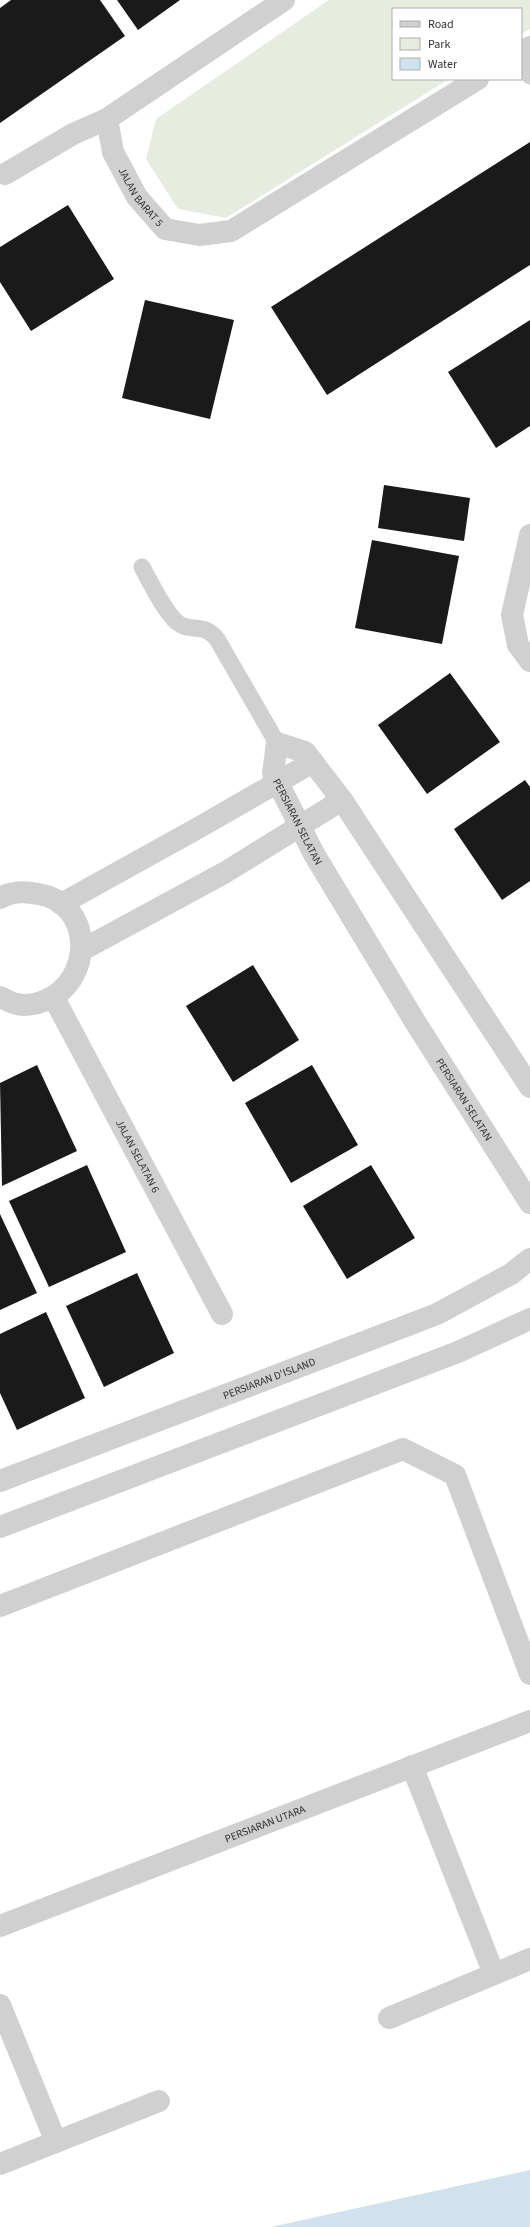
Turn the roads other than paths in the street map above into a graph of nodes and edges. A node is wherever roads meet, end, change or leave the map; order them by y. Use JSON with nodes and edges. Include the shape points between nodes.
{"nodes":[{"id":1,"x":284,"y":0,"type":"edge"},
{"id":2,"x":522,"y":64,"type":"edge"},
{"id":3,"x":530,"y":76,"type":"edge"},
{"id":4,"x":476,"y":80,"type":"edge"},
{"id":5,"x":107,"y":119,"type":"junction"},
{"id":6,"x":5,"y":174,"type":"dead end"},
{"id":7,"x":530,"y":534,"type":"edge"},
{"id":8,"x":142,"y":567,"type":"dead end"},
{"id":9,"x":530,"y":661,"type":"edge"},
{"id":10,"x":277,"y":743,"type":"junction"},
{"id":11,"x":313,"y":762,"type":"junction"},
{"id":12,"x":278,"y":782,"type":"junction"},
{"id":13,"x":342,"y":800,"type":"junction"},
{"id":14,"x":300,"y":826,"type":"junction"},
{"id":15,"x":0,"y":898,"type":"edge"},
{"id":16,"x":61,"y":904,"type":"junction"},
{"id":17,"x":82,"y":950,"type":"junction"},
{"id":18,"x":0,"y":997,"type":"edge"},
{"id":19,"x":54,"y":998,"type":"junction"},
{"id":20,"x":530,"y":1087,"type":"edge"},
{"id":21,"x":530,"y":1203,"type":"edge"},
{"id":22,"x":530,"y":1259,"type":"edge"},
{"id":23,"x":222,"y":1314,"type":"dead end"},
{"id":24,"x":530,"y":1319,"type":"edge"},
{"id":25,"x":0,"y":1481,"type":"edge"},
{"id":26,"x":0,"y":1527,"type":"edge"},
{"id":27,"x":0,"y":1606,"type":"edge"},
{"id":28,"x":530,"y":1674,"type":"edge"},
{"id":29,"x":530,"y":1721,"type":"edge"},
{"id":30,"x":412,"y":1766,"type":"junction"},
{"id":31,"x":0,"y":1926,"type":"edge"},
{"id":32,"x":530,"y":1959,"type":"edge"},
{"id":33,"x":494,"y":1974,"type":"junction"},
{"id":34,"x":0,"y":2005,"type":"edge"},
{"id":35,"x":390,"y":2018,"type":"dead end"},
{"id":36,"x":159,"y":2101,"type":"dead end"},
{"id":37,"x":56,"y":2142,"type":"junction"},
{"id":38,"x":0,"y":2164,"type":"edge"}],
"edges":[{"from":1,"to":5,"type":"street"},
{"from":2,"to":3,"type":"lane"},
{"from":4,"to":5,"type":"street","name":"JALAN BARAT 5","via":[[231,231],[199,235],[165,229],[137,197],[113,152]]},
{"from":5,"to":6,"type":"street","via":[[73,134]]},
{"from":7,"to":9,"type":"street","via":[[512,615],[518,645]]},
{"from":8,"to":10,"type":"lane","via":[[172,617],[180,624],[209,630],[217,639]]},
{"from":10,"to":11,"type":"street","via":[[305,752]]},
{"from":10,"to":12,"type":"street","name":"PERSIARAN SELATAN","via":[[273,773]]},
{"from":11,"to":12,"type":"street"},
{"from":11,"to":13,"type":"street"},
{"from":12,"to":14,"type":"street","name":"PERSIARAN SELATAN"},
{"from":12,"to":16,"type":"street"},
{"from":13,"to":14,"type":"street"},
{"from":13,"to":20,"type":"street"},
{"from":14,"to":17,"type":"street","via":[[224,874]]},
{"from":14,"to":21,"type":"street","name":"PERSIARAN SELATAN","via":[[314,854],[414,1020]]},
{"from":15,"to":16,"type":"street","via":[[7,894],[26,892],[44,895]]},
{"from":16,"to":17,"type":"street","via":[[73,917],[80,933]]},
{"from":17,"to":19,"type":"street","via":[[79,968],[68,985]]},
{"from":18,"to":19,"type":"street","via":[[17,1004],[36,1004]]},
{"from":19,"to":23,"type":"street","name":"JALAN SELATAN 6"},
{"from":22,"to":25,"type":"street","name":"PERSIARAN D'ISLAND","via":[[511,1274],[438,1314]]},
{"from":24,"to":26,"type":"street","via":[[458,1352]]},
{"from":27,"to":28,"type":"street","via":[[404,1449],[455,1476]]},
{"from":29,"to":30,"type":"street","name":"PERSIARAN UTARA"},
{"from":30,"to":31,"type":"street","name":"PERSIARAN UTARA"},
{"from":30,"to":33,"type":"street"},
{"from":32,"to":33,"type":"street"},
{"from":33,"to":35,"type":"street"},
{"from":34,"to":37,"type":"street"},
{"from":36,"to":37,"type":"street"},
{"from":37,"to":38,"type":"street"}]}
